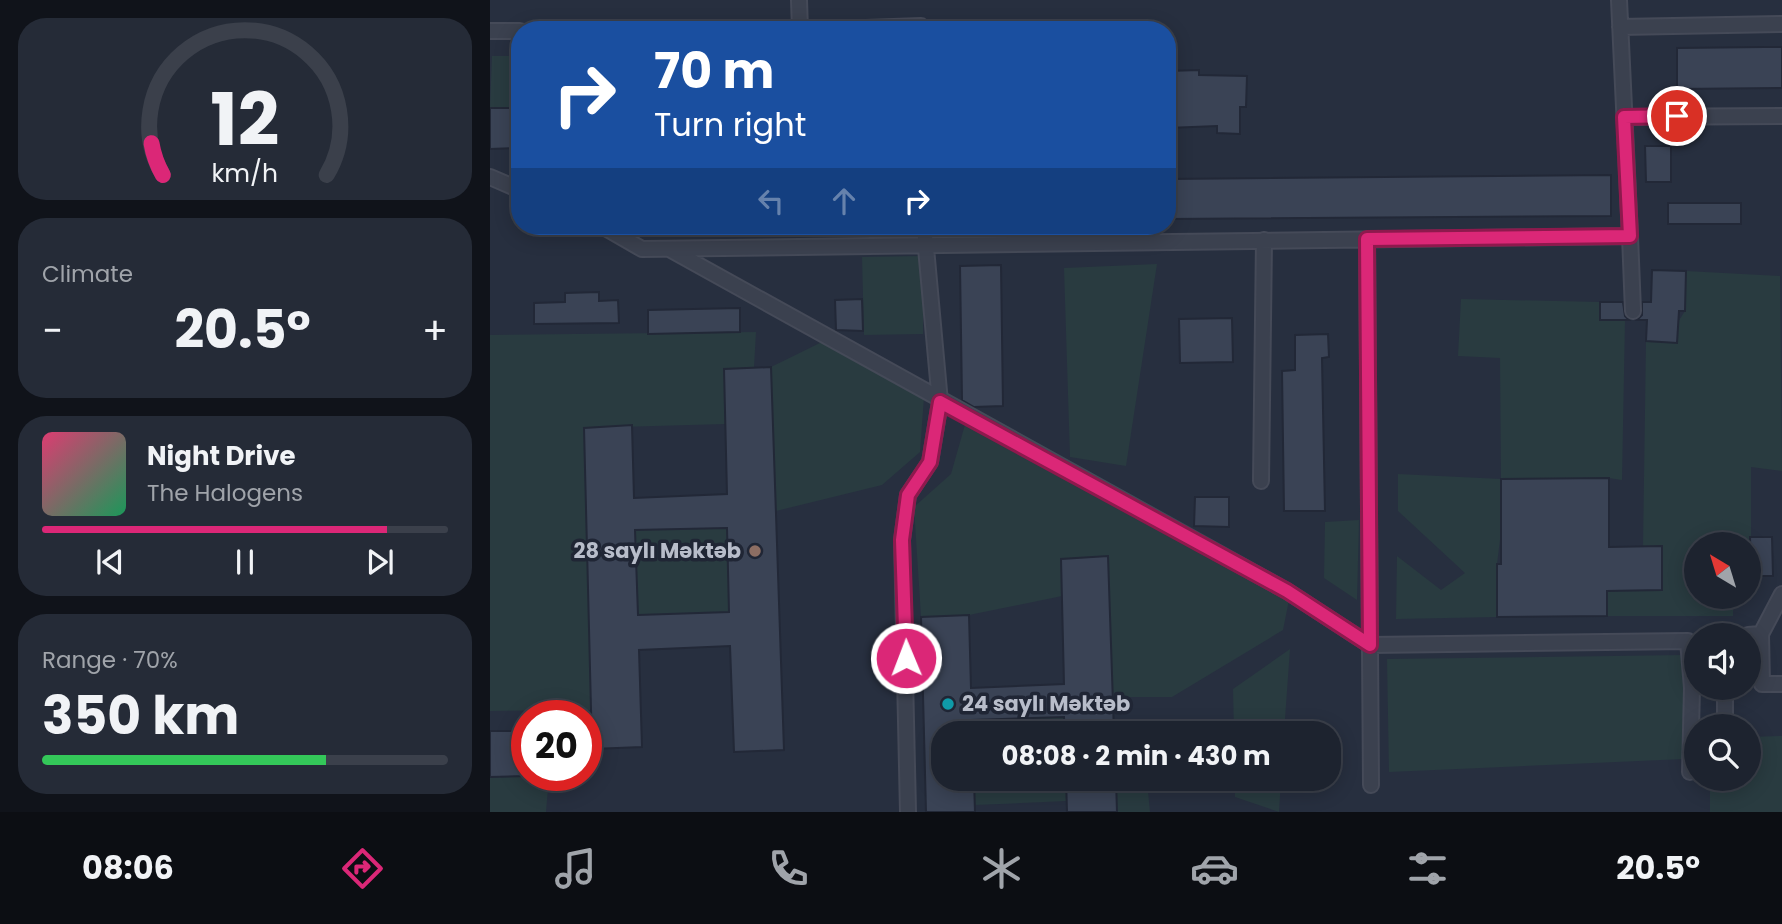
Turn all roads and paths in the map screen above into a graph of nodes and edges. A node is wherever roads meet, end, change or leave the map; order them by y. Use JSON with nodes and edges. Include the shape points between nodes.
{"nodes":[{"id":1,"x":799,"y":0,"type":"edge"},
{"id":2,"x":1619,"y":0,"type":"edge"},
{"id":3,"x":800,"y":21,"type":"edge"},
{"id":4,"x":1782,"y":24,"type":"edge"},
{"id":5,"x":1620,"y":27,"type":"junction"},
{"id":6,"x":511,"y":31,"type":"edge"},
{"id":7,"x":490,"y":32,"type":"edge"},
{"id":8,"x":1782,"y":116,"type":"edge"},
{"id":9,"x":1624,"y":117,"type":"junction"},
{"id":10,"x":490,"y":177,"type":"edge"},
{"id":11,"x":511,"y":186,"type":"edge"},
{"id":12,"x":618,"y":235,"type":"edge"},
{"id":13,"x":924,"y":235,"type":"edge"},
{"id":14,"x":1630,"y":236,"type":"junction"},
{"id":15,"x":1367,"y":239,"type":"junction"},
{"id":16,"x":1264,"y":240,"type":"junction"},
{"id":17,"x":924,"y":244,"type":"junction"},
{"id":18,"x":668,"y":249,"type":"junction"},
{"id":19,"x":1633,"y":312,"type":"dead end"},
{"id":20,"x":940,"y":402,"type":"junction"},
{"id":21,"x":1261,"y":481,"type":"dead end"},
{"id":22,"x":1782,"y":594,"type":"edge"},
{"id":23,"x":1761,"y":625,"type":"edge"},
{"id":24,"x":1684,"y":641,"type":"edge"},
{"id":25,"x":1370,"y":645,"type":"junction"},
{"id":26,"x":1761,"y":684,"type":"edge"},
{"id":27,"x":1782,"y":684,"type":"edge"},
{"id":28,"x":1371,"y":785,"type":"dead end"},
{"id":29,"x":908,"y":812,"type":"edge"}],
"edges":[{"from":1,"to":3,"type":"lane"},
{"from":2,"to":5,"type":"lane"},
{"from":4,"to":5,"type":"lane"},
{"from":5,"to":9,"type":"lane"},
{"from":6,"to":7,"type":"lane"},
{"from":8,"to":9,"type":"lane"},
{"from":9,"to":14,"type":"lane"},
{"from":10,"to":11,"type":"lane"},
{"from":12,"to":18,"type":"lane","via":[[642,249]]},
{"from":13,"to":17,"type":"lane"},
{"from":14,"to":15,"type":"lane"},
{"from":14,"to":19,"type":"lane"},
{"from":15,"to":16,"type":"lane"},
{"from":15,"to":25,"type":"lane"},
{"from":16,"to":17,"type":"lane"},
{"from":16,"to":21,"type":"lane"},
{"from":17,"to":18,"type":"lane"},
{"from":17,"to":20,"type":"lane"},
{"from":18,"to":20,"type":"lane"},
{"from":20,"to":25,"type":"lane","via":[[1287,591]]},
{"from":20,"to":29,"type":"lane","via":[[930,462],[908,495],[902,540]]},
{"from":22,"to":23,"type":"lane"},
{"from":24,"to":25,"type":"lane"},
{"from":25,"to":28,"type":"lane"},
{"from":26,"to":27,"type":"lane"}]}
